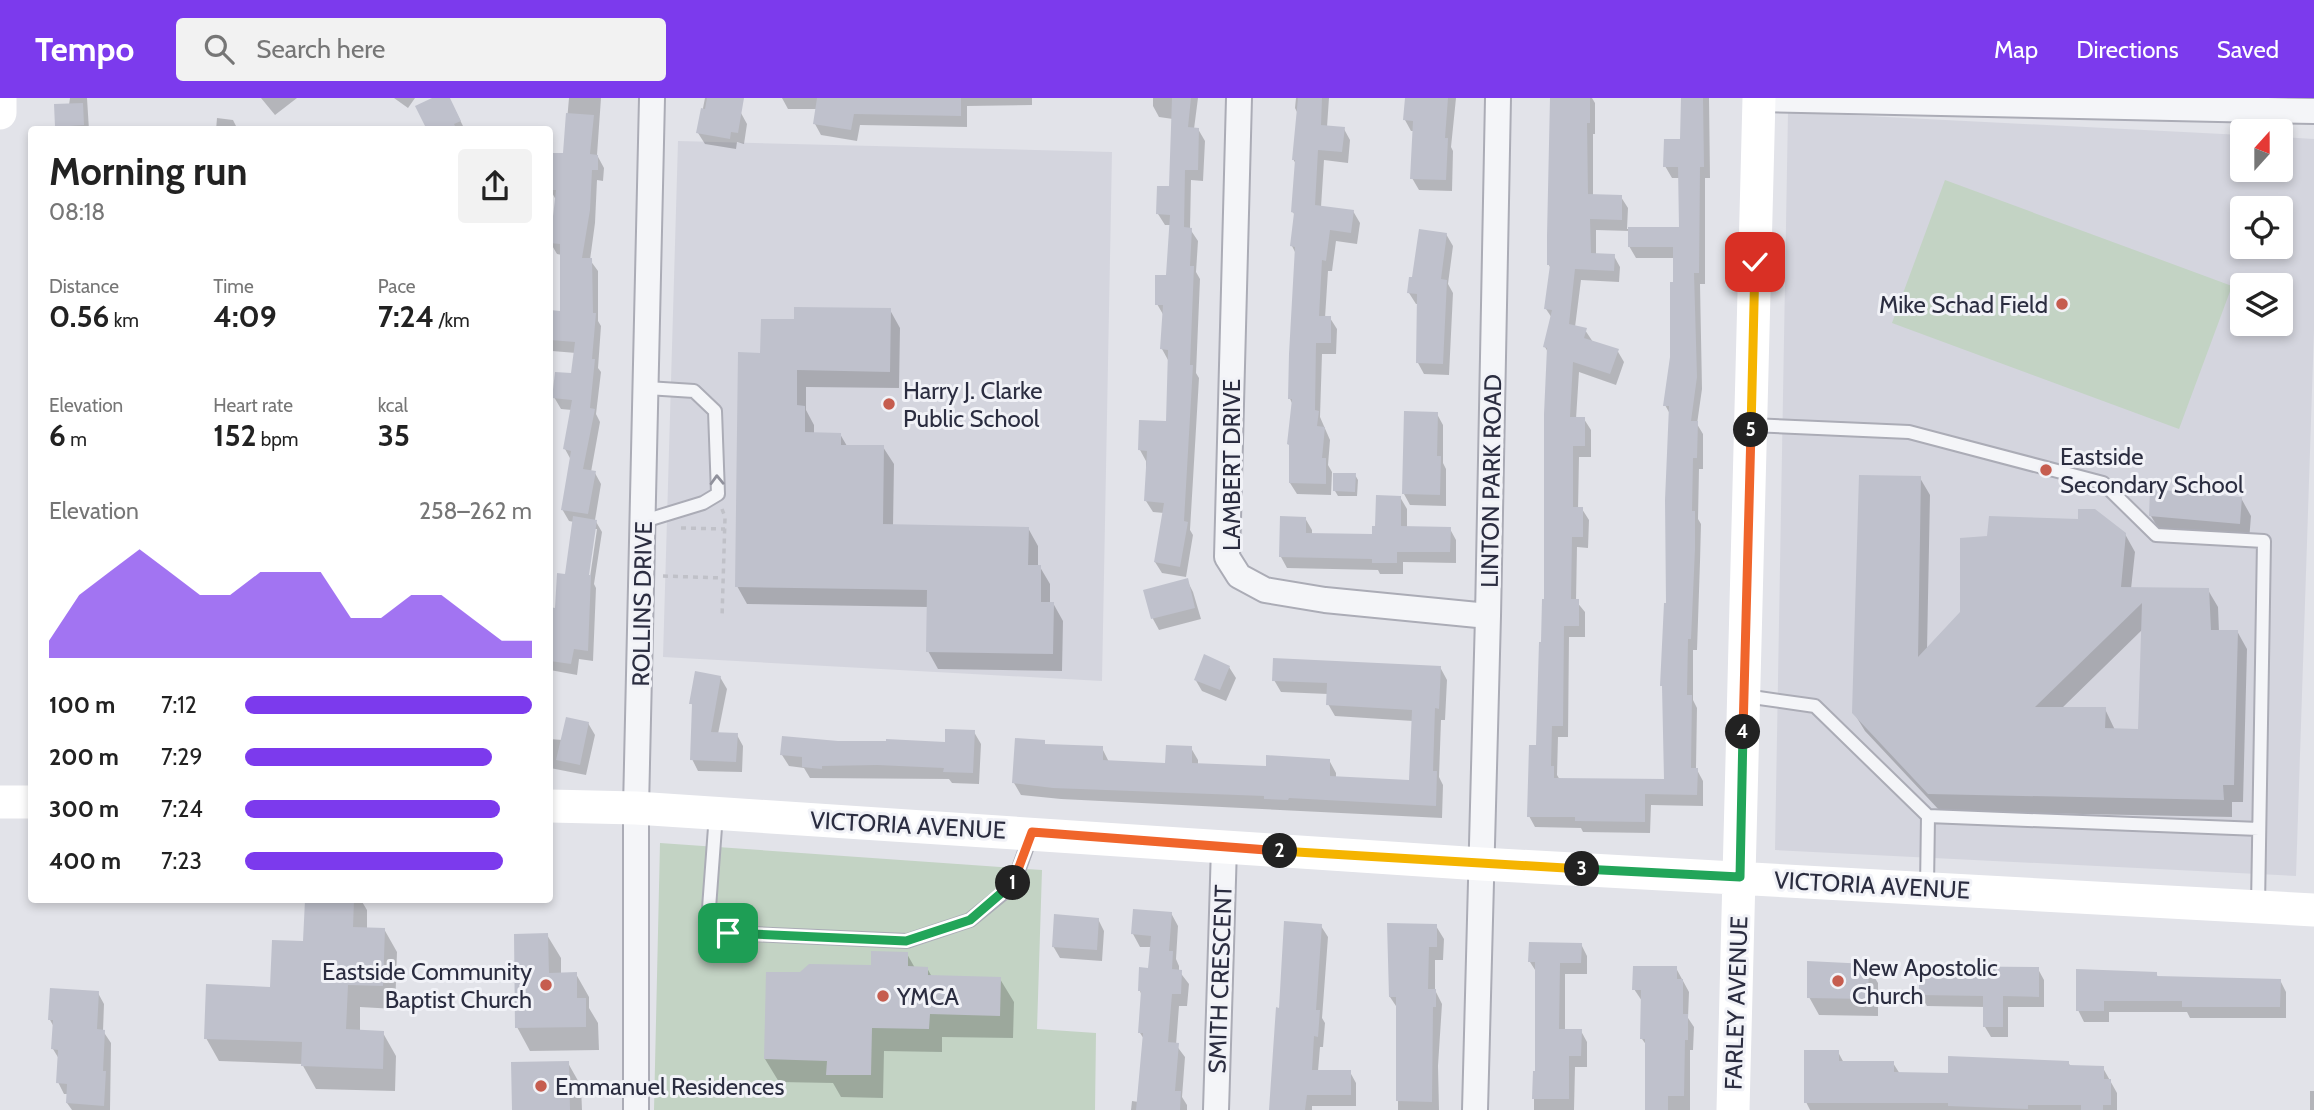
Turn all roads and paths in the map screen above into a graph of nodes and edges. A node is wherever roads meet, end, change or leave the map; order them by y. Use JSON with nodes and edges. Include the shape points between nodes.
{"nodes":[{"id":1,"x":0,"y":98,"type":"edge"},
{"id":2,"x":652,"y":98,"type":"edge"},
{"id":3,"x":1239,"y":98,"type":"edge"},
{"id":4,"x":1498,"y":98,"type":"edge"},
{"id":5,"x":1759,"y":99,"type":"edge"},
{"id":6,"x":2055,"y":102,"type":"edge"},
{"id":7,"x":2314,"y":111,"type":"edge"},
{"id":8,"x":0,"y":113,"type":"edge"},
{"id":9,"x":647,"y":388,"type":"junction"},
{"id":10,"x":1751,"y":425,"type":"junction"},
{"id":11,"x":718,"y":494,"type":"junction"},
{"id":12,"x":644,"y":521,"type":"junction"},
{"id":13,"x":643,"y":576,"type":"junction"},
{"id":14,"x":723,"y":578,"type":"junction"},
{"id":15,"x":1488,"y":616,"type":"junction"},
{"id":16,"x":722,"y":618,"type":"dead end"},
{"id":17,"x":1744,"y":696,"type":"junction"},
{"id":18,"x":0,"y":802,"type":"edge"},
{"id":19,"x":28,"y":802,"type":"edge"},
{"id":20,"x":553,"y":806,"type":"edge"},
{"id":21,"x":636,"y":808,"type":"junction"},
{"id":22,"x":716,"y":814,"type":"junction"},
{"id":23,"x":1928,"y":816,"type":"junction"},
{"id":24,"x":2259,"y":829,"type":"junction"},
{"id":25,"x":1032,"y":832,"type":"junction"},
{"id":26,"x":1224,"y":847,"type":"junction"},
{"id":27,"x":1481,"y":864,"type":"junction"},
{"id":28,"x":1740,"y":877,"type":"junction"},
{"id":29,"x":1927,"y":888,"type":"junction"},
{"id":30,"x":2258,"y":907,"type":"junction"},
{"id":31,"x":2314,"y":910,"type":"edge"},
{"id":32,"x":636,"y":1110,"type":"edge"},
{"id":33,"x":1216,"y":1110,"type":"edge"},
{"id":34,"x":1475,"y":1110,"type":"edge"},
{"id":35,"x":1733,"y":1110,"type":"edge"}],
"edges":[{"from":1,"to":8,"type":"street"},
{"from":2,"to":9,"type":"street","name":"ROLLINS DRIVE"},
{"from":3,"to":15,"type":"street","name":"LAMBERT DRIVE","via":[[1227,557],[1239,576],[1265,590]]},
{"from":4,"to":15,"type":"street","name":"LINTON PARK ROAD"},
{"from":5,"to":6,"type":"street"},
{"from":5,"to":10,"type":"street","name":"FARLEY AVENUE"},
{"from":6,"to":7,"type":"street"},
{"from":11,"to":9,"type":"lane","one_way":true,"via":[[715,411],[694,391]]},
{"from":9,"to":12,"type":"street","name":"ROLLINS DRIVE"},
{"from":10,"to":17,"type":"street","name":"FARLEY AVENUE"},
{"from":10,"to":24,"type":"lane","via":[[1909,432],[2103,483],[2156,535],[2264,541]]},
{"from":11,"to":12,"type":"lane"},
{"from":11,"to":14,"type":"path","via":[[725,517]]},
{"from":12,"to":13,"type":"street","name":"ROLLINS DRIVE"},
{"from":13,"to":14,"type":"path"},
{"from":13,"to":21,"type":"street","name":"ROLLINS DRIVE"},
{"from":14,"to":16,"type":"path"},
{"from":15,"to":27,"type":"street","name":"LINTON PARK ROAD"},
{"from":17,"to":23,"type":"lane","via":[[1815,706]]},
{"from":17,"to":28,"type":"street","name":"FARLEY AVENUE"},
{"from":18,"to":19,"type":"street"},
{"from":20,"to":21,"type":"street","name":"VICTORIA AVENUE"},
{"from":21,"to":22,"type":"street","name":"VICTORIA AVENUE"},
{"from":21,"to":32,"type":"street","name":"ROLLINS DRIVE"},
{"from":22,"to":25,"type":"street","name":"VICTORIA AVENUE"},
{"from":22,"to":25,"type":"lane","via":[[709,908],[728,933],[906,941],[970,920],[1013,885]]},
{"from":23,"to":24,"type":"lane"},
{"from":23,"to":29,"type":"lane"},
{"from":24,"to":30,"type":"lane"},
{"from":25,"to":26,"type":"street","name":"VICTORIA AVENUE"},
{"from":26,"to":27,"type":"street","name":"VICTORIA AVENUE"},
{"from":26,"to":33,"type":"street","name":"SMITH CRESCENT"},
{"from":27,"to":28,"type":"street","name":"VICTORIA AVENUE"},
{"from":27,"to":34,"type":"street"},
{"from":28,"to":29,"type":"street","name":"VICTORIA AVENUE"},
{"from":28,"to":35,"type":"street","name":"FARLEY AVENUE"},
{"from":29,"to":30,"type":"street","name":"VICTORIA AVENUE"},
{"from":30,"to":31,"type":"street","name":"VICTORIA AVENUE"}]}
